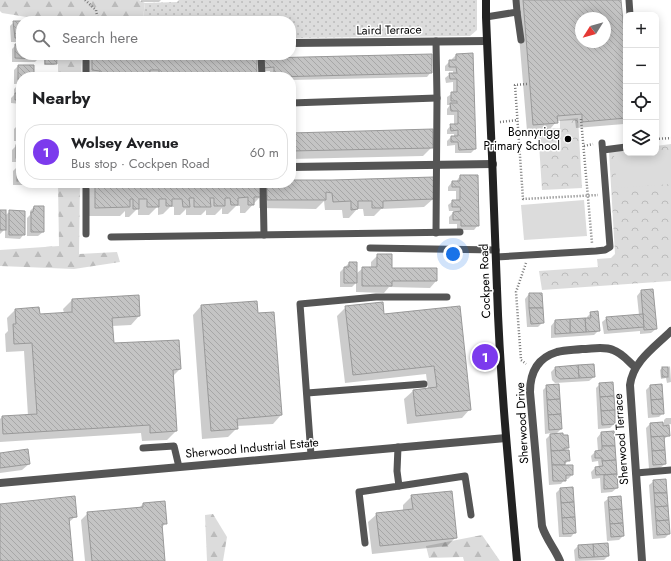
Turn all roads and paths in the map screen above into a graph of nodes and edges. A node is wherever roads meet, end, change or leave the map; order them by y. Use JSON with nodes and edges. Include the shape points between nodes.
{"nodes":[{"id":1,"x":86,"y":0,"type":"edge"},
{"id":2,"x":486,"y":0,"type":"edge"},
{"id":3,"x":516,"y":0,"type":"edge"},
{"id":4,"x":629,"y":0,"type":"edge"},
{"id":5,"x":517,"y":12,"type":"junction"},
{"id":6,"x":630,"y":12,"type":"edge"},
{"id":7,"x":97,"y":16,"type":"edge"},
{"id":8,"x":486,"y":17,"type":"junction"},
{"id":9,"x":521,"y":40,"type":"dead end"},
{"id":10,"x":436,"y":41,"type":"junction"},
{"id":11,"x":487,"y":41,"type":"junction"},
{"id":12,"x":296,"y":43,"type":"edge"},
{"id":13,"x":86,"y":60,"type":"edge"},
{"id":14,"x":261,"y":60,"type":"edge"},
{"id":15,"x":86,"y":72,"type":"edge"},
{"id":16,"x":262,"y":72,"type":"edge"},
{"id":17,"x":527,"y":84,"type":"dead end"},
{"id":18,"x":437,"y":98,"type":"junction"},
{"id":19,"x":296,"y":103,"type":"edge"},
{"id":20,"x":581,"y":119,"type":"dead end"},
{"id":21,"x":518,"y":120,"type":"junction"},
{"id":22,"x":490,"y":123,"type":"junction"},
{"id":23,"x":671,"y":138,"type":"edge"},
{"id":24,"x":659,"y":139,"type":"edge"},
{"id":25,"x":623,"y":147,"type":"edge"},
{"id":26,"x":493,"y":164,"type":"junction"},
{"id":27,"x":436,"y":165,"type":"junction"},
{"id":28,"x":296,"y":167,"type":"edge"},
{"id":29,"x":86,"y":188,"type":"edge"},
{"id":30,"x":263,"y":188,"type":"edge"},
{"id":31,"x":606,"y":194,"type":"junction"},
{"id":32,"x":588,"y":195,"type":"junction"},
{"id":33,"x":460,"y":232,"type":"dead end"},
{"id":34,"x":436,"y":233,"type":"junction"},
{"id":35,"x":86,"y":234,"type":"dead end"},
{"id":36,"x":264,"y":235,"type":"junction"},
{"id":37,"x":111,"y":237,"type":"dead end"},
{"id":38,"x":370,"y":248,"type":"dead end"},
{"id":39,"x":592,"y":252,"type":"junction"},
{"id":40,"x":496,"y":254,"type":"junction"},
{"id":41,"x":529,"y":255,"type":"junction"},
{"id":42,"x":447,"y":297,"type":"dead end"},
{"id":43,"x":671,"y":331,"type":"edge"},
{"id":44,"x":635,"y":368,"type":"junction"},
{"id":45,"x":533,"y":371,"type":"junction"},
{"id":46,"x":424,"y":384,"type":"dead end"},
{"id":47,"x":307,"y":393,"type":"junction"},
{"id":48,"x":506,"y":438,"type":"junction"},
{"id":49,"x":398,"y":447,"type":"junction"},
{"id":50,"x":143,"y":448,"type":"dead end"},
{"id":51,"x":311,"y":455,"type":"junction"},
{"id":52,"x":179,"y":467,"type":"junction"},
{"id":53,"x":671,"y":470,"type":"edge"},
{"id":54,"x":636,"y":473,"type":"junction"},
{"id":55,"x":0,"y":483,"type":"edge"},
{"id":56,"x":399,"y":486,"type":"junction"},
{"id":57,"x":471,"y":515,"type":"dead end"},
{"id":58,"x":365,"y":543,"type":"dead end"},
{"id":59,"x":517,"y":561,"type":"edge"},
{"id":60,"x":560,"y":561,"type":"edge"},
{"id":61,"x":642,"y":561,"type":"edge"}],
"edges":[{"from":1,"to":7,"type":"path","via":[[96,10]]},
{"from":2,"to":8,"type":"main road","name":"Cockpen Road"},
{"from":3,"to":5,"type":"lane"},
{"from":4,"to":6,"type":"lane"},
{"from":5,"to":8,"type":"lane"},
{"from":5,"to":9,"type":"lane"},
{"from":8,"to":11,"type":"main road","name":"Cockpen Road"},
{"from":10,"to":11,"type":"street","name":"Laird Terrace"},
{"from":10,"to":12,"type":"street","name":"Laird Terrace"},
{"from":10,"to":18,"type":"lane"},
{"from":11,"to":22,"type":"main road","name":"Cockpen Road"},
{"from":13,"to":15,"type":"lane"},
{"from":14,"to":16,"type":"lane"},
{"from":17,"to":21,"type":"path","via":[[515,85]]},
{"from":18,"to":19,"type":"lane"},
{"from":18,"to":27,"type":"lane"},
{"from":20,"to":32,"type":"path"},
{"from":21,"to":22,"type":"path"},
{"from":21,"to":32,"type":"path","via":[[523,199]]},
{"from":22,"to":26,"type":"main road","name":"Cockpen Road"},
{"from":23,"to":24,"type":"path"},
{"from":25,"to":31,"type":"lane","via":[[603,147]]},
{"from":26,"to":27,"type":"street"},
{"from":26,"to":40,"type":"main road","name":"Cockpen Road"},
{"from":27,"to":28,"type":"street"},
{"from":27,"to":34,"type":"lane"},
{"from":29,"to":35,"type":"lane"},
{"from":30,"to":36,"type":"lane"},
{"from":31,"to":32,"type":"path"},
{"from":31,"to":39,"type":"lane","via":[[610,247]]},
{"from":32,"to":39,"type":"path"},
{"from":33,"to":34,"type":"lane"},
{"from":34,"to":36,"type":"lane"},
{"from":36,"to":37,"type":"lane"},
{"from":38,"to":40,"type":"lane"},
{"from":39,"to":41,"type":"lane"},
{"from":40,"to":41,"type":"lane"},
{"from":40,"to":48,"type":"main road","name":"Cockpen Road"},
{"from":41,"to":45,"type":"path","via":[[516,292],[521,360]]},
{"from":42,"to":47,"type":"lane","via":[[376,297],[300,304]]},
{"from":43,"to":44,"type":"street","name":"Sherwood Terrace"},
{"from":44,"to":45,"type":"street","name":"Sherwood Drive","via":[[620,354],[604,348],[558,352],[540,362]]},
{"from":44,"to":54,"type":"street","name":"Sherwood Terrace","via":[[630,385]]},
{"from":45,"to":60,"type":"street","name":"Sherwood Drive","via":[[530,392],[542,526]]},
{"from":46,"to":47,"type":"lane"},
{"from":47,"to":51,"type":"lane"},
{"from":48,"to":49,"type":"street","name":"Sherwood Industrial Estate"},
{"from":48,"to":59,"type":"main road","name":"Cockpen Road"},
{"from":49,"to":51,"type":"street","name":"Sherwood Industrial Estate"},
{"from":49,"to":56,"type":"lane"},
{"from":50,"to":52,"type":"lane","via":[[174,446]]},
{"from":51,"to":52,"type":"street","name":"Sherwood Industrial Estate"},
{"from":52,"to":55,"type":"street","name":"Sherwood Industrial Estate"},
{"from":53,"to":54,"type":"lane"},
{"from":54,"to":61,"type":"street","name":"Sherwood Terrace"},
{"from":56,"to":57,"type":"lane","via":[[465,476]]},
{"from":56,"to":58,"type":"lane","via":[[359,492]]}]}
